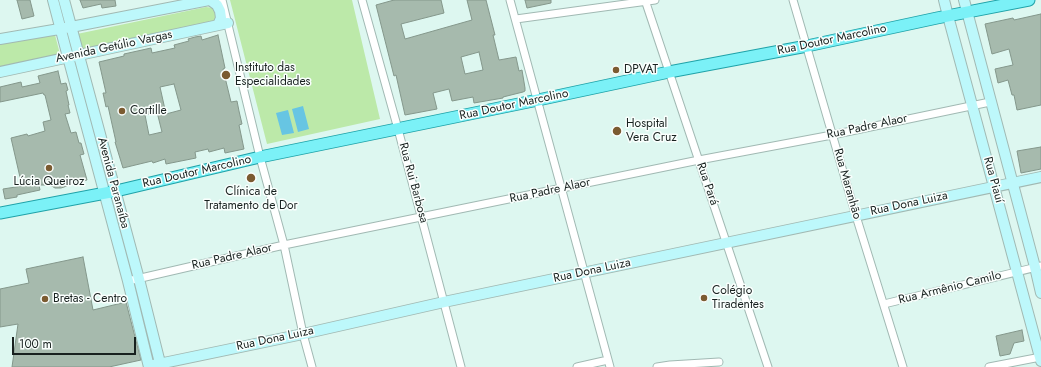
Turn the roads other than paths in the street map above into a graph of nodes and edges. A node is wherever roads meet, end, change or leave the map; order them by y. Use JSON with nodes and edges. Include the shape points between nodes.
{"nodes":[{"id":1,"x":54,"y":0,"type":"edge"},
{"id":2,"x":64,"y":0,"type":"edge"},
{"id":3,"x":210,"y":0,"type":"edge"},
{"id":4,"x":222,"y":0,"type":"edge"},
{"id":5,"x":362,"y":0,"type":"edge"},
{"id":6,"x":510,"y":0,"type":"edge"},
{"id":7,"x":655,"y":0,"type":"edge"},
{"id":8,"x":793,"y":0,"type":"edge"},
{"id":9,"x":944,"y":0,"type":"edge"},
{"id":10,"x":964,"y":0,"type":"edge"},
{"id":11,"x":1029,"y":0,"type":"edge"},
{"id":12,"x":646,"y":1,"type":"edge"},
{"id":13,"x":967,"y":12,"type":"junction"},
{"id":14,"x":948,"y":16,"type":"junction"},
{"id":15,"x":516,"y":19,"type":"junction"},
{"id":16,"x":223,"y":24,"type":"junction"},
{"id":17,"x":66,"y":28,"type":"junction"},
{"id":18,"x":0,"y":39,"type":"edge"},
{"id":19,"x":807,"y":46,"type":"junction"},
{"id":20,"x":78,"y":55,"type":"junction"},
{"id":21,"x":68,"y":57,"type":"junction"},
{"id":22,"x":0,"y":72,"type":"edge"},
{"id":23,"x":669,"y":72,"type":"junction"},
{"id":24,"x":538,"y":100,"type":"junction"},
{"id":25,"x":990,"y":102,"type":"junction"},
{"id":26,"x":972,"y":106,"type":"junction"},
{"id":27,"x":398,"y":130,"type":"junction"},
{"id":28,"x":832,"y":135,"type":"junction"},
{"id":29,"x":260,"y":157,"type":"junction"},
{"id":30,"x":699,"y":160,"type":"junction"},
{"id":31,"x":1041,"y":177,"type":"edge"},
{"id":32,"x":1012,"y":183,"type":"junction"},
{"id":33,"x":994,"y":186,"type":"junction"},
{"id":34,"x":561,"y":188,"type":"junction"},
{"id":35,"x":116,"y":191,"type":"junction"},
{"id":36,"x":104,"y":193,"type":"junction"},
{"id":37,"x":0,"y":213,"type":"edge"},
{"id":38,"x":856,"y":216,"type":"junction"},
{"id":39,"x":422,"y":217,"type":"junction"},
{"id":40,"x":124,"y":224,"type":"junction"},
{"id":41,"x":113,"y":226,"type":"junction"},
{"id":42,"x":727,"y":243,"type":"junction"},
{"id":43,"x":284,"y":245,"type":"junction"},
{"id":44,"x":131,"y":250,"type":"junction"},
{"id":45,"x":120,"y":253,"type":"junction"},
{"id":46,"x":1038,"y":266,"type":"edge"},
{"id":47,"x":1017,"y":271,"type":"junction"},
{"id":48,"x":583,"y":273,"type":"junction"},
{"id":49,"x":139,"y":279,"type":"junction"},
{"id":50,"x":128,"y":281,"type":"junction"},
{"id":51,"x":1041,"y":293,"type":"edge"},
{"id":52,"x":444,"y":302,"type":"junction"},
{"id":53,"x":884,"y":304,"type":"junction"},
{"id":54,"x":303,"y":334,"type":"junction"},
{"id":55,"x":1041,"y":358,"type":"edge"},
{"id":56,"x":719,"y":362,"type":"dead end"},
{"id":57,"x":609,"y":364,"type":"edge"},
{"id":58,"x":161,"y":365,"type":"edge"},
{"id":59,"x":147,"y":367,"type":"edge"},
{"id":60,"x":312,"y":367,"type":"edge"},
{"id":61,"x":461,"y":367,"type":"edge"},
{"id":62,"x":577,"y":367,"type":"edge"},
{"id":63,"x":657,"y":367,"type":"edge"},
{"id":64,"x":768,"y":367,"type":"edge"},
{"id":65,"x":903,"y":367,"type":"edge"},
{"id":66,"x":989,"y":367,"type":"edge"}],
"edges":[{"from":1,"to":17,"type":"street","name":"Avenida Paranaíba"},
{"from":2,"to":17,"type":"street","name":"Avenida Paranaíba"},
{"from":3,"to":16,"type":"street","via":[[220,11]]},
{"from":3,"to":17,"type":"street"},
{"from":4,"to":16,"type":"street"},
{"from":5,"to":27,"type":"street","name":"Rua Rui Barbosa"},
{"from":6,"to":15,"type":"street"},
{"from":7,"to":12,"type":"street"},
{"from":8,"to":19,"type":"street","name":"Rua Maranhão"},
{"from":9,"to":14,"type":"street","name":"Rua Piauí"},
{"from":10,"to":13,"type":"street","name":"Rua Piauí"},
{"from":11,"to":13,"type":"main road","name":"Rua Doutor Marcolino"},
{"from":12,"to":15,"type":"street"},
{"from":12,"to":23,"type":"street","name":"Rua Pará"},
{"from":13,"to":14,"type":"main road","name":"Rua Doutor Marcolino"},
{"from":13,"to":25,"type":"street","name":"Rua Piauí"},
{"from":14,"to":19,"type":"main road","name":"Rua Doutor Marcolino"},
{"from":14,"to":26,"type":"street","name":"Rua Piauí"},
{"from":15,"to":24,"type":"street"},
{"from":16,"to":20,"type":"street","name":"Avenida Getúlio Vargas"},
{"from":16,"to":29,"type":"street"},
{"from":17,"to":18,"type":"street"},
{"from":17,"to":20,"type":"street","name":"Avenida Paranaíba"},
{"from":17,"to":21,"type":"street","name":"Avenida Paranaíba"},
{"from":19,"to":23,"type":"main road","name":"Rua Doutor Marcolino"},
{"from":19,"to":28,"type":"street","name":"Rua Maranhão"},
{"from":20,"to":21,"type":"street","name":"Avenida Getúlio Vargas"},
{"from":20,"to":35,"type":"street","name":"Avenida Paranaíba"},
{"from":21,"to":22,"type":"street","name":"Avenida Getúlio Vargas"},
{"from":21,"to":36,"type":"street","name":"Avenida Paranaíba"},
{"from":23,"to":24,"type":"main road","name":"Rua Doutor Marcolino"},
{"from":23,"to":30,"type":"street","name":"Rua Pará"},
{"from":24,"to":27,"type":"main road","name":"Rua Doutor Marcolino"},
{"from":24,"to":34,"type":"street"},
{"from":25,"to":26,"type":"street","name":"Rua Padre Alaor"},
{"from":25,"to":32,"type":"street","name":"Rua Piauí"},
{"from":26,"to":28,"type":"street","name":"Rua Padre Alaor"},
{"from":26,"to":33,"type":"street","name":"Rua Piauí"},
{"from":27,"to":29,"type":"main road","name":"Rua Doutor Marcolino"},
{"from":27,"to":39,"type":"street","name":"Rua Rui Barbosa"},
{"from":28,"to":30,"type":"street","name":"Rua Padre Alaor"},
{"from":28,"to":38,"type":"street","name":"Rua Maranhão"},
{"from":29,"to":35,"type":"main road","name":"Rua Doutor Marcolino"},
{"from":29,"to":43,"type":"street"},
{"from":30,"to":34,"type":"street","name":"Rua Padre Alaor"},
{"from":30,"to":42,"type":"street","name":"Rua Pará"},
{"from":31,"to":32,"type":"street","name":"Rua Dona Luiza"},
{"from":32,"to":33,"type":"street","name":"Rua Dona Luiza"},
{"from":32,"to":46,"type":"street","name":"Rua Piauí"},
{"from":33,"to":38,"type":"street","name":"Rua Dona Luiza"},
{"from":33,"to":47,"type":"street","name":"Rua Piauí"},
{"from":34,"to":39,"type":"street","name":"Rua Padre Alaor"},
{"from":34,"to":48,"type":"street"},
{"from":35,"to":36,"type":"main road","name":"Rua Doutor Marcolino"},
{"from":35,"to":40,"type":"street","name":"Avenida Paranaíba"},
{"from":36,"to":37,"type":"main road","name":"Rua Doutor Marcolino"},
{"from":36,"to":41,"type":"street","name":"Avenida Paranaíba"},
{"from":38,"to":42,"type":"street","name":"Rua Dona Luiza"},
{"from":38,"to":53,"type":"street","name":"Rua Maranhão"},
{"from":39,"to":43,"type":"street","name":"Rua Padre Alaor"},
{"from":39,"to":52,"type":"street","name":"Rua Rui Barbosa"},
{"from":40,"to":41,"type":"street"},
{"from":40,"to":44,"type":"street","name":"Avenida Paranaíba"},
{"from":41,"to":45,"type":"street","name":"Avenida Paranaíba"},
{"from":42,"to":48,"type":"street","name":"Rua Dona Luiza"},
{"from":42,"to":64,"type":"street","name":"Rua Pará"},
{"from":43,"to":49,"type":"street","name":"Rua Padre Alaor"},
{"from":43,"to":54,"type":"street"},
{"from":44,"to":45,"type":"street"},
{"from":44,"to":49,"type":"street","name":"Avenida Paranaíba"},
{"from":45,"to":50,"type":"street","name":"Avenida Paranaíba"},
{"from":46,"to":47,"type":"street","name":"Rua Armênio Camilo"},
{"from":46,"to":51,"type":"street","name":"Rua Piauí"},
{"from":47,"to":53,"type":"street","name":"Rua Armênio Camilo"},
{"from":47,"to":55,"type":"street","name":"Rua Piauí"},
{"from":48,"to":52,"type":"street","name":"Rua Dona Luiza"},
{"from":48,"to":57,"type":"street"},
{"from":49,"to":50,"type":"street","name":"Rua Padre Alaor"},
{"from":49,"to":58,"type":"street","name":"Avenida Paranaíba"},
{"from":50,"to":59,"type":"street","name":"Avenida Paranaíba"},
{"from":52,"to":54,"type":"street","name":"Rua Dona Luiza"},
{"from":52,"to":61,"type":"street","name":"Rua Rui Barbosa"},
{"from":53,"to":65,"type":"street","name":"Rua Maranhão"},
{"from":54,"to":58,"type":"street","name":"Rua Dona Luiza"},
{"from":54,"to":60,"type":"street"},
{"from":55,"to":66,"type":"street"},
{"from":56,"to":63,"type":"street"},
{"from":57,"to":62,"type":"street"},
{"from":58,"to":59,"type":"street","name":"Rua Dona Luiza"}]}
